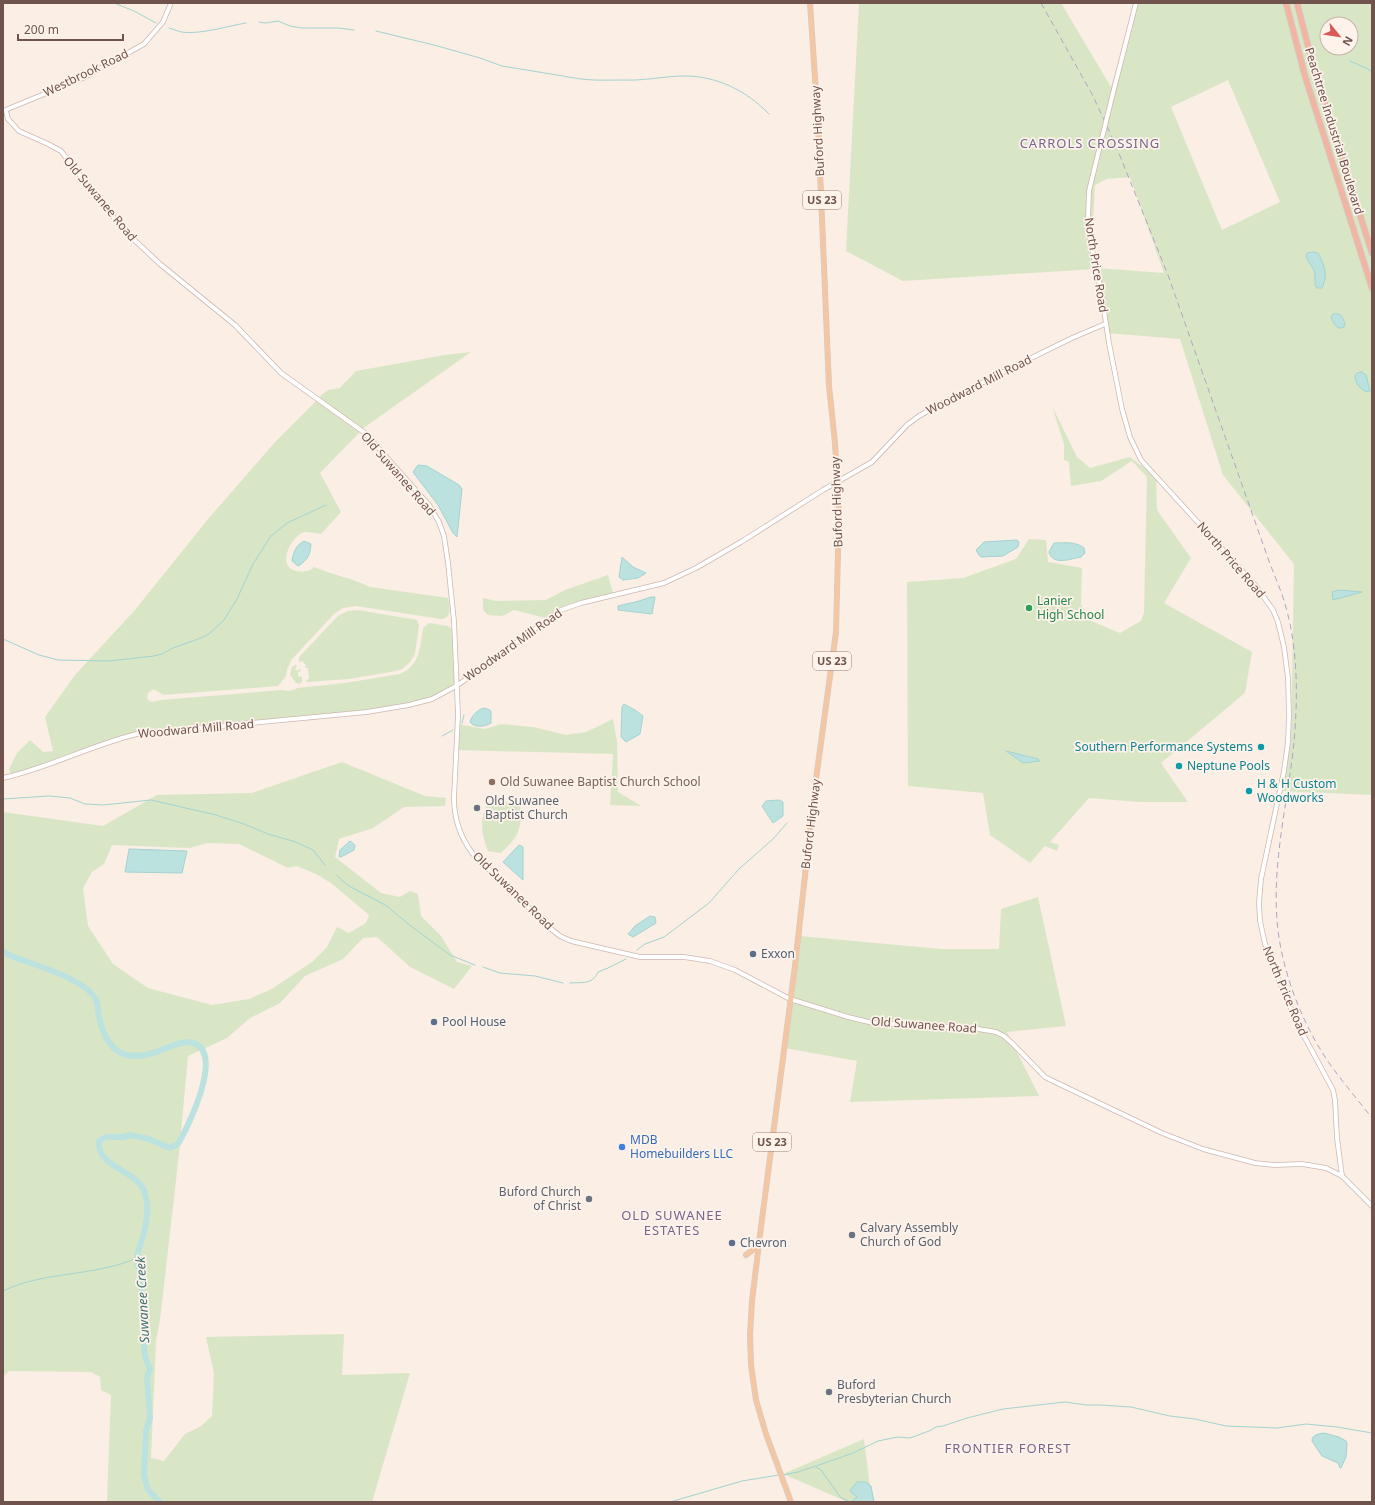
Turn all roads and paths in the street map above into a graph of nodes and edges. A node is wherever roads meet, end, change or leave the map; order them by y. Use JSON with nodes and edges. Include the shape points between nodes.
{"nodes":[{"id":1,"x":171,"y":3,"type":"edge"},
{"id":2,"x":810,"y":3,"type":"edge"},
{"id":3,"x":1136,"y":3,"type":"edge"},
{"id":4,"x":1286,"y":3,"type":"edge"},
{"id":5,"x":1297,"y":3,"type":"edge"},
{"id":6,"x":5,"y":111,"type":"edge"},
{"id":7,"x":1372,"y":253,"type":"edge"},
{"id":8,"x":1372,"y":288,"type":"edge"},
{"id":9,"x":1105,"y":324,"type":"junction"},
{"id":10,"x":837,"y":481,"type":"junction"},
{"id":11,"x":458,"y":685,"type":"junction"},
{"id":12,"x":3,"y":778,"type":"edge"},
{"id":13,"x":790,"y":999,"type":"junction"},
{"id":14,"x":1342,"y":1176,"type":"junction"},
{"id":15,"x":1372,"y":1206,"type":"edge"},
{"id":16,"x":759,"y":1245,"type":"junction"},
{"id":17,"x":746,"y":1255,"type":"dead end"},
{"id":18,"x":791,"y":1502,"type":"edge"}],
"edges":[{"from":1,"to":6,"type":"street","name":"Westbrook Road","via":[[163,22],[144,44],[83,78]]},
{"from":2,"to":10,"type":"main road","name":"Buford Highway","number":"US 23","via":[[819,139],[829,386]]},
{"from":3,"to":9,"type":"street","name":"North Price Road","bridge":true,"via":[[1089,191],[1089,235]]},
{"from":4,"to":8,"type":"highway","name":"Peachtree Industrial Boulevard","via":[[1304,76]]},
{"from":5,"to":7,"type":"highway","name":"Peachtree Industrial Boulevard","via":[[1317,80]]},
{"from":6,"to":11,"type":"street","name":"Old Suwanee Road","via":[[8,119],[19,131],[61,151],[128,234],[160,264],[235,325],[281,373],[365,433],[428,505],[439,522],[447,550]]},
{"from":9,"to":10,"type":"street","name":"Woodward Mill Road","via":[[946,400],[907,426],[872,462]]},
{"from":9,"to":14,"type":"street","name":"North Price Road","via":[[1114,373],[1134,448],[1141,460],[1256,586],[1278,622],[1288,678],[1288,742],[1261,879],[1260,921],[1265,944],[1294,1017],[1333,1090]]},
{"from":10,"to":11,"type":"street","name":"Woodward Mill Road","via":[[741,542],[664,583],[581,602],[560,610]]},
{"from":10,"to":13,"type":"main road","name":"Buford Highway","number":"US 23","via":[[839,543],[836,632]]},
{"from":11,"to":12,"type":"street","name":"Woodward Mill Road","via":[[421,702],[367,712],[137,734],[34,771]]},
{"from":11,"to":13,"type":"street","name":"Old Suwanee Road","via":[[454,803],[460,830],[473,854],[551,929],[570,941],[640,957],[684,957],[710,961],[742,973]]},
{"from":13,"to":14,"type":"street","name":"Old Suwanee Road","via":[[873,1023],[972,1028],[996,1032],[1013,1044],[1045,1077],[1162,1133],[1203,1149],[1255,1163],[1313,1165]]},
{"from":13,"to":16,"type":"main road","number":"US 23"},
{"from":14,"to":15,"type":"street","name":"Old Suwanee Road"},
{"from":16,"to":17,"type":"main road"},
{"from":16,"to":18,"type":"main road","number":"US 23","via":[[750,1335],[751,1365],[756,1400]]}]}
